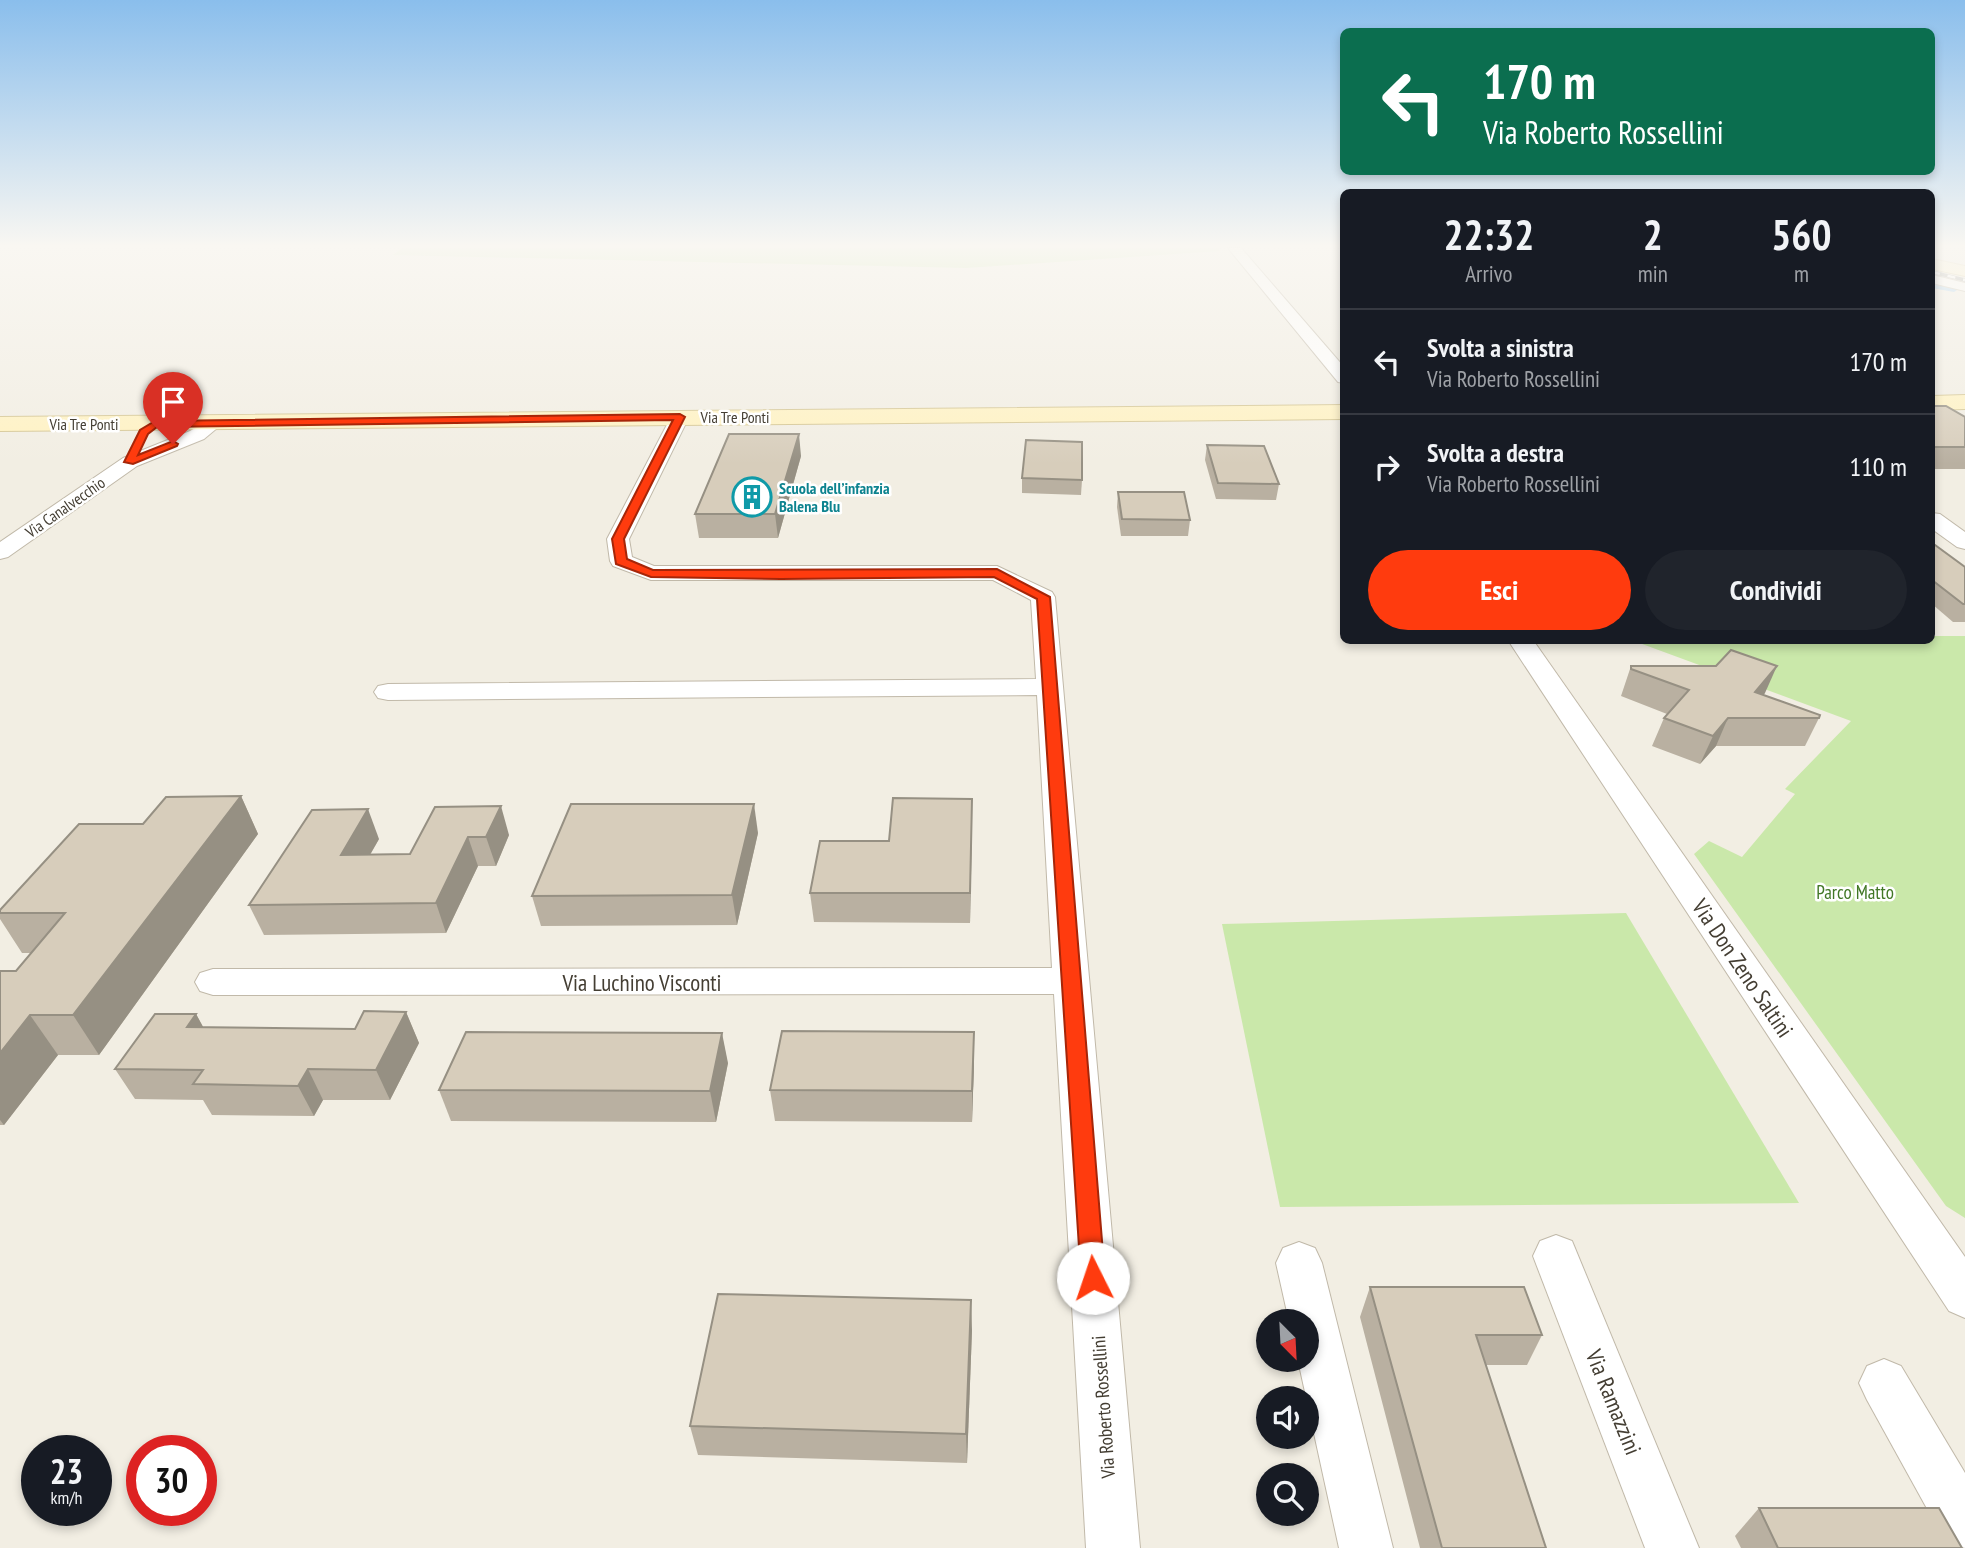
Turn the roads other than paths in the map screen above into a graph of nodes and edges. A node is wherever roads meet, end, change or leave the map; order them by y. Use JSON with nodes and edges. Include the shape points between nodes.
{"nodes":[{"id":1,"x":1295,"y":320,"type":"edge"},
{"id":2,"x":1340,"y":373,"type":"edge"},
{"id":3,"x":1965,"y":402,"type":"edge"},
{"id":4,"x":1935,"y":403,"type":"edge"},
{"id":5,"x":1340,"y":412,"type":"edge"},
{"id":6,"x":680,"y":417,"type":"junction"},
{"id":7,"x":0,"y":424,"type":"edge"},
{"id":8,"x":155,"y":424,"type":"junction"},
{"id":9,"x":213,"y":424,"type":"junction"},
{"id":10,"x":130,"y":462,"type":"junction"},
{"id":11,"x":1935,"y":521,"type":"edge"},
{"id":12,"x":1965,"y":542,"type":"edge"},
{"id":13,"x":0,"y":552,"type":"edge"},
{"id":14,"x":1523,"y":644,"type":"edge"},
{"id":15,"x":1050,"y":687,"type":"junction"},
{"id":16,"x":388,"y":692,"type":"dead end"},
{"id":17,"x":1071,"y":981,"type":"junction"},
{"id":18,"x":213,"y":982,"type":"dead end"},
{"id":19,"x":1951,"y":1255,"type":"edge"},
{"id":20,"x":1556,"y":1256,"type":"dead end"},
{"id":21,"x":1299,"y":1263,"type":"dead end"},
{"id":22,"x":1965,"y":1296,"type":"edge"},
{"id":23,"x":1884,"y":1383,"type":"dead end"},
{"id":24,"x":1965,"y":1524,"type":"edge"},
{"id":25,"x":1114,"y":1548,"type":"edge"},
{"id":26,"x":1366,"y":1548,"type":"edge"},
{"id":27,"x":1672,"y":1548,"type":"edge"}],
"edges":[{"from":1,"to":2,"type":"street"},
{"from":3,"to":4,"type":"street"},
{"from":5,"to":6,"type":"street","name":"Via Tre Ponti"},
{"from":6,"to":9,"type":"street","name":"Via Tre Ponti"},
{"from":6,"to":15,"type":"street","name":"Via Roberto Rossellini","via":[[618,539],[621,561],[651,573],[997,573],[1043,597]]},
{"from":7,"to":8,"type":"street","name":"Via Tre Ponti"},
{"from":8,"to":9,"type":"street","name":"Via Tre Ponti"},
{"from":8,"to":10,"type":"street","name":"Via Canalvecchio","via":[[144,432]]},
{"from":9,"to":10,"type":"street","name":"Via Canalvecchio"},
{"from":10,"to":13,"type":"street","name":"Via Canalvecchio"},
{"from":11,"to":12,"type":"street"},
{"from":14,"to":19,"type":"street","name":"Via Don Zeno Saltini"},
{"from":15,"to":16,"type":"street"},
{"from":15,"to":17,"type":"street","name":"Via Roberto Rossellini"},
{"from":17,"to":18,"type":"street","name":"Via Luchino Visconti"},
{"from":17,"to":25,"type":"street","name":"Via Roberto Rossellini"},
{"from":19,"to":22,"type":"street","name":"Via Don Zeno Saltini"},
{"from":20,"to":27,"type":"street","name":"Via Ramazzini"},
{"from":21,"to":26,"type":"street"},
{"from":23,"to":24,"type":"street"}]}
